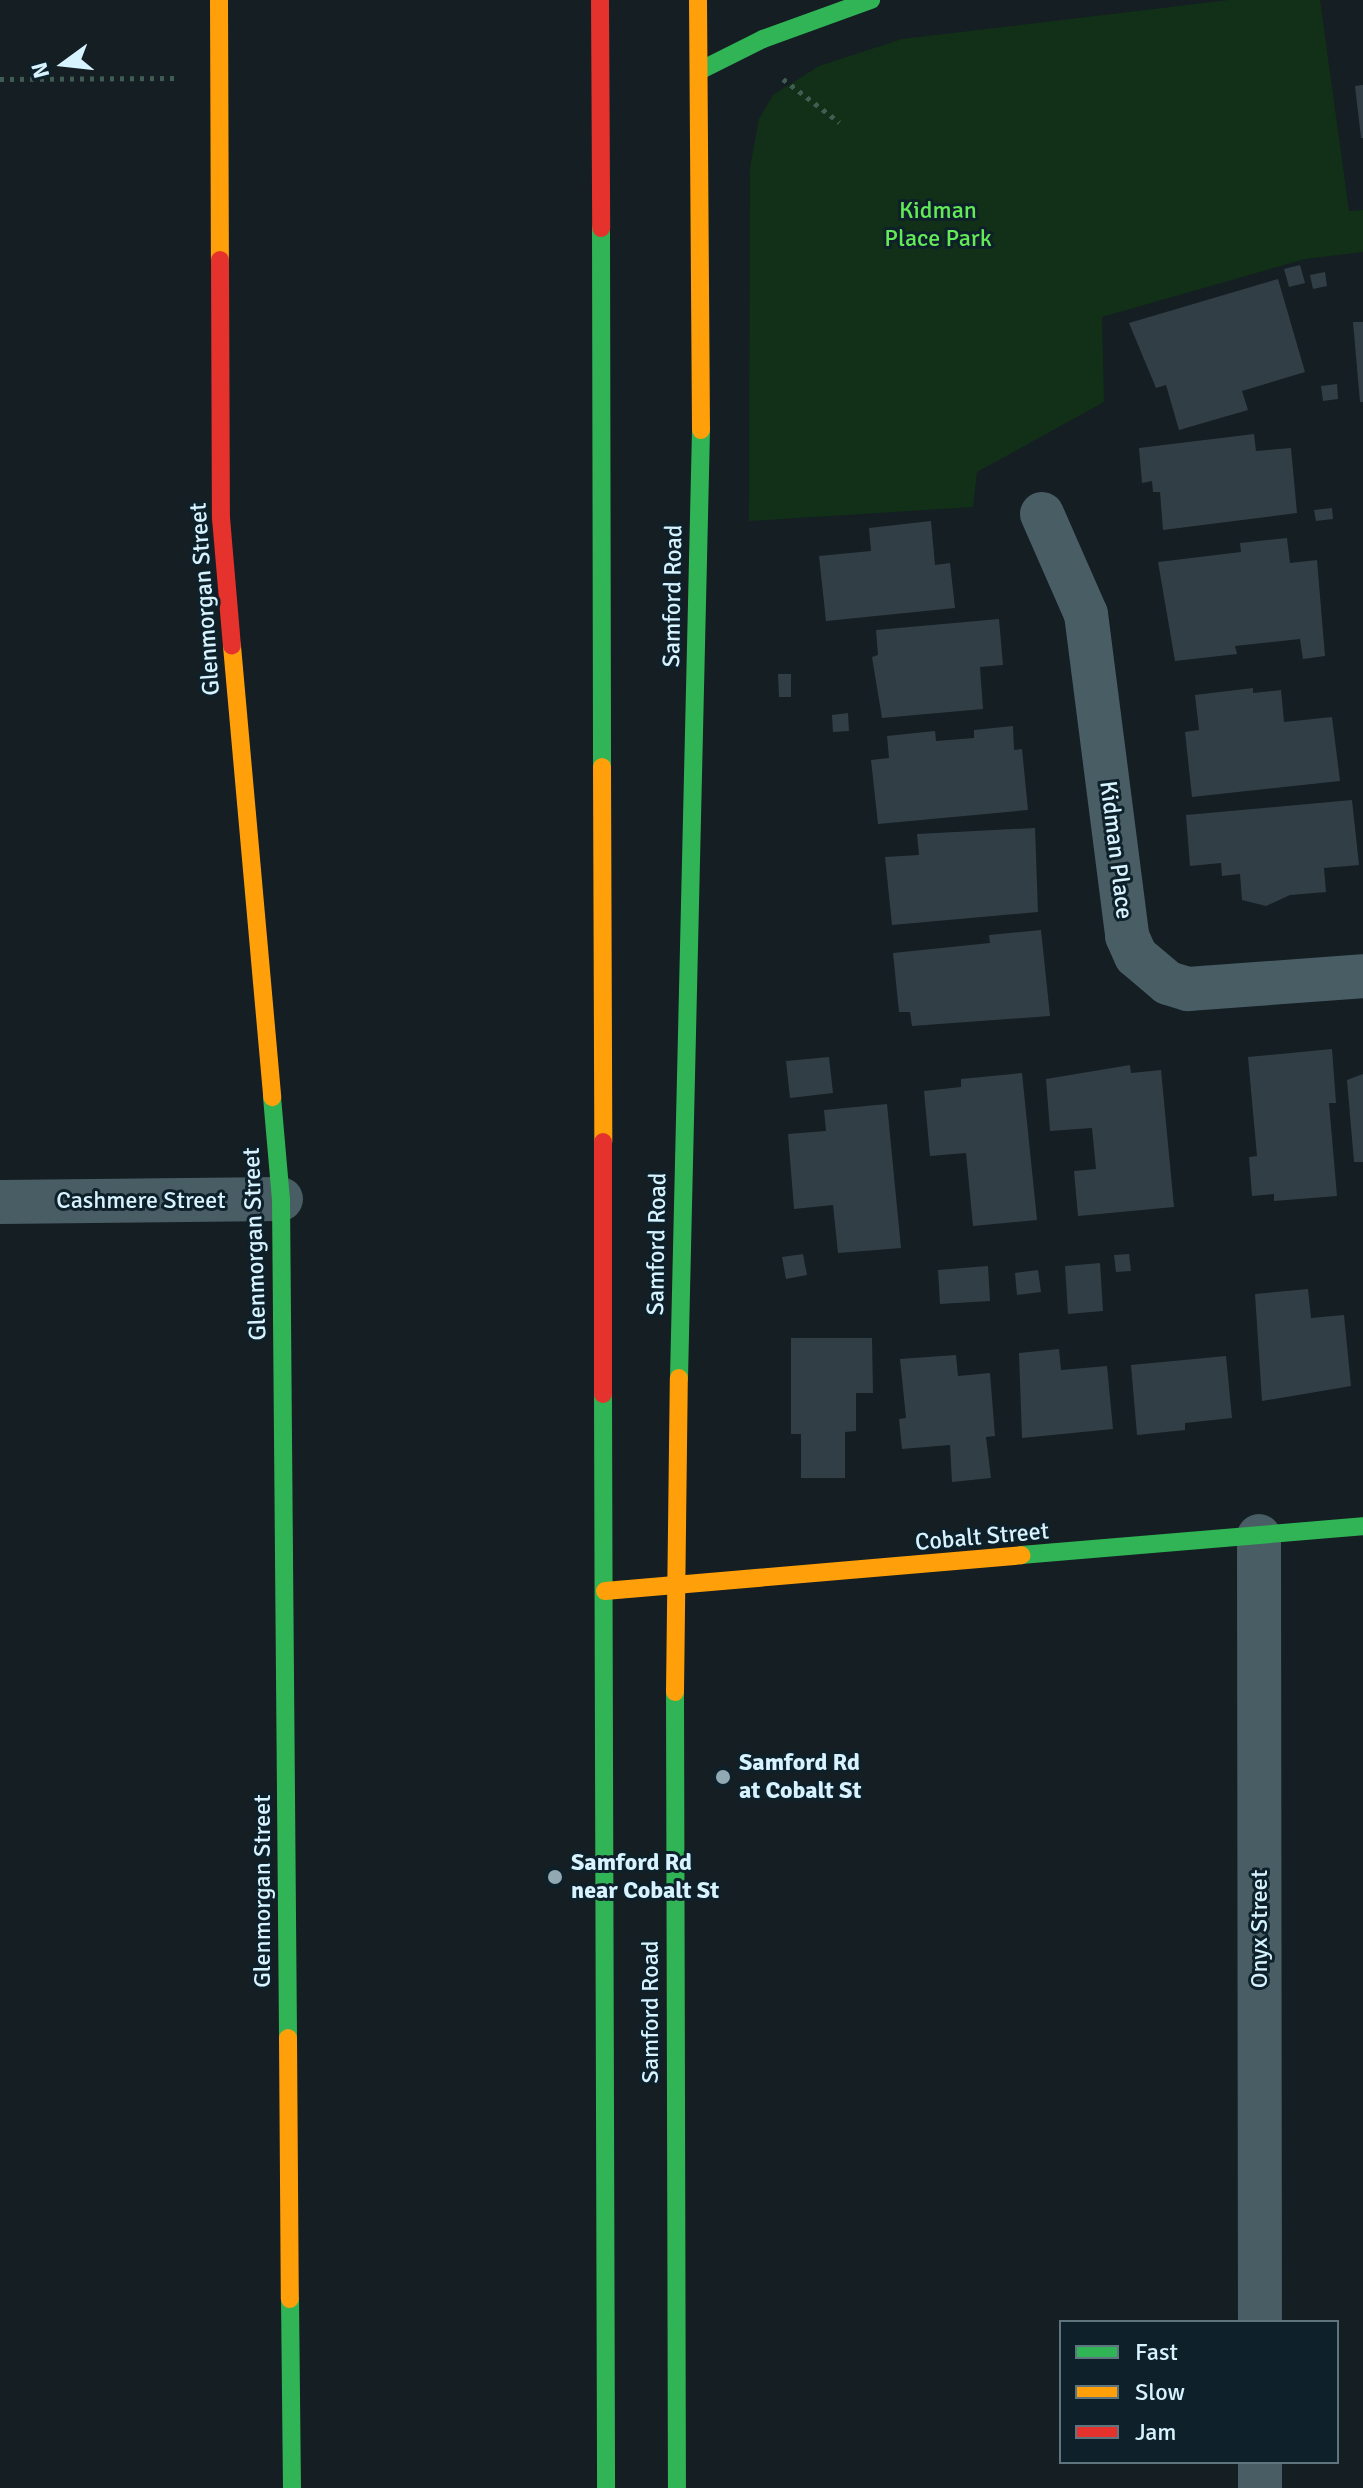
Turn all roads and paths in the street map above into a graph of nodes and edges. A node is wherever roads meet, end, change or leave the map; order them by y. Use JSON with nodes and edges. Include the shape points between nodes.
{"nodes":[{"id":1,"x":219,"y":0,"type":"edge"},
{"id":2,"x":600,"y":0,"type":"edge"},
{"id":3,"x":698,"y":0,"type":"edge"},
{"id":4,"x":871,"y":0,"type":"edge"},
{"id":5,"x":699,"y":71,"type":"junction"},
{"id":6,"x":772,"y":71,"type":"dead end"},
{"id":7,"x":219,"y":77,"type":"junction"},
{"id":8,"x":0,"y":79,"type":"edge"},
{"id":9,"x":839,"y":122,"type":"dead end"},
{"id":10,"x":1042,"y":514,"type":"dead end"},
{"id":11,"x":1363,"y":976,"type":"edge"},
{"id":12,"x":281,"y":1199,"type":"junction"},
{"id":13,"x":0,"y":1202,"type":"edge"},
{"id":14,"x":1363,"y":1526,"type":"edge"},
{"id":15,"x":1259,"y":1536,"type":"junction"},
{"id":16,"x":677,"y":1587,"type":"junction"},
{"id":17,"x":605,"y":1591,"type":"junction"},
{"id":18,"x":1260,"y":2320,"type":"edge"},
{"id":19,"x":1260,"y":2464,"type":"edge"},
{"id":20,"x":292,"y":2488,"type":"edge"},
{"id":21,"x":606,"y":2488,"type":"edge"},
{"id":22,"x":677,"y":2488,"type":"edge"},
{"id":23,"x":1260,"y":2488,"type":"edge"}],
"edges":[{"from":1,"to":7,"type":"main road","name":"Glenmorgan Street"},
{"from":2,"to":17,"type":"main road","name":"Samford Road"},
{"from":3,"to":5,"type":"main road","name":"Samford Road"},
{"from":4,"to":5,"type":"main road","via":[[763,39]]},
{"from":5,"to":16,"type":"main road","name":"Samford Road","via":[[700,456],[684,1003]]},
{"from":6,"to":9,"type":"path"},
{"from":7,"to":8,"type":"path"},
{"from":7,"to":12,"type":"main road","name":"Glenmorgan Street","via":[[221,518]]},
{"from":10,"to":11,"type":"street","name":"Kidman Place","via":[[1086,614],[1127,936],[1136,956],[1168,983],[1188,989]]},
{"from":12,"to":13,"type":"street","name":"Cashmere Street"},
{"from":12,"to":20,"type":"main road","name":"Glenmorgan Street"},
{"from":14,"to":15,"type":"main road","name":"Cobalt Street"},
{"from":15,"to":16,"type":"main road","name":"Cobalt Street"},
{"from":15,"to":18,"type":"street","name":"Onyx Street"},
{"from":16,"to":17,"type":"main road","name":"Cobalt Street"},
{"from":16,"to":22,"type":"main road","name":"Samford Road"},
{"from":17,"to":21,"type":"main road","name":"Samford Road"},
{"from":19,"to":23,"type":"street"}]}
